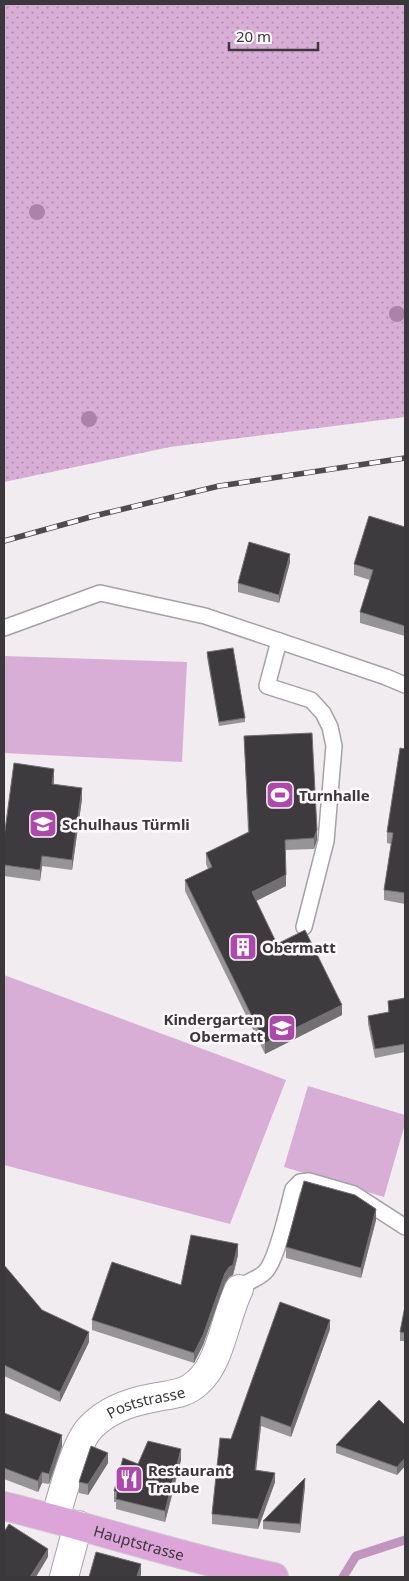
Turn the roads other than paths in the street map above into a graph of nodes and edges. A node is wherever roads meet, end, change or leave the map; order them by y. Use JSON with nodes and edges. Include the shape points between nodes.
{"nodes":[{"id":1,"x":4,"y":628,"type":"edge"},
{"id":2,"x":279,"y":641,"type":"junction"},
{"id":3,"x":405,"y":685,"type":"edge"},
{"id":4,"x":304,"y":927,"type":"dead end"},
{"id":5,"x":405,"y":1227,"type":"edge"},
{"id":6,"x":239,"y":1289,"type":"joint"},
{"id":7,"x":4,"y":1506,"type":"edge"},
{"id":8,"x":66,"y":1522,"type":"junction"},
{"id":9,"x":64,"y":1577,"type":"edge"},
{"id":10,"x":274,"y":1577,"type":"edge"}],
"edges":[{"from":1,"to":2,"type":"lane","via":[[100,593],[205,616]]},
{"from":2,"to":3,"type":"lane"},
{"from":2,"to":4,"type":"lane","via":[[267,686],[311,700],[323,713],[334,746],[326,841]]},
{"from":5,"to":6,"type":"lane","via":[[354,1194],[309,1181],[300,1182],[293,1189],[273,1258],[266,1271]]},
{"from":6,"to":8,"type":"street","name":"Poststrasse","via":[[208,1373],[188,1390],[123,1406],[90,1427],[81,1441],[66,1482]]},
{"from":7,"to":8,"type":"main road","name":"Hauptstrasse"},
{"from":8,"to":9,"type":"street","name":"Poststrasse"},
{"from":8,"to":10,"type":"main road","name":"Hauptstrasse"}]}
